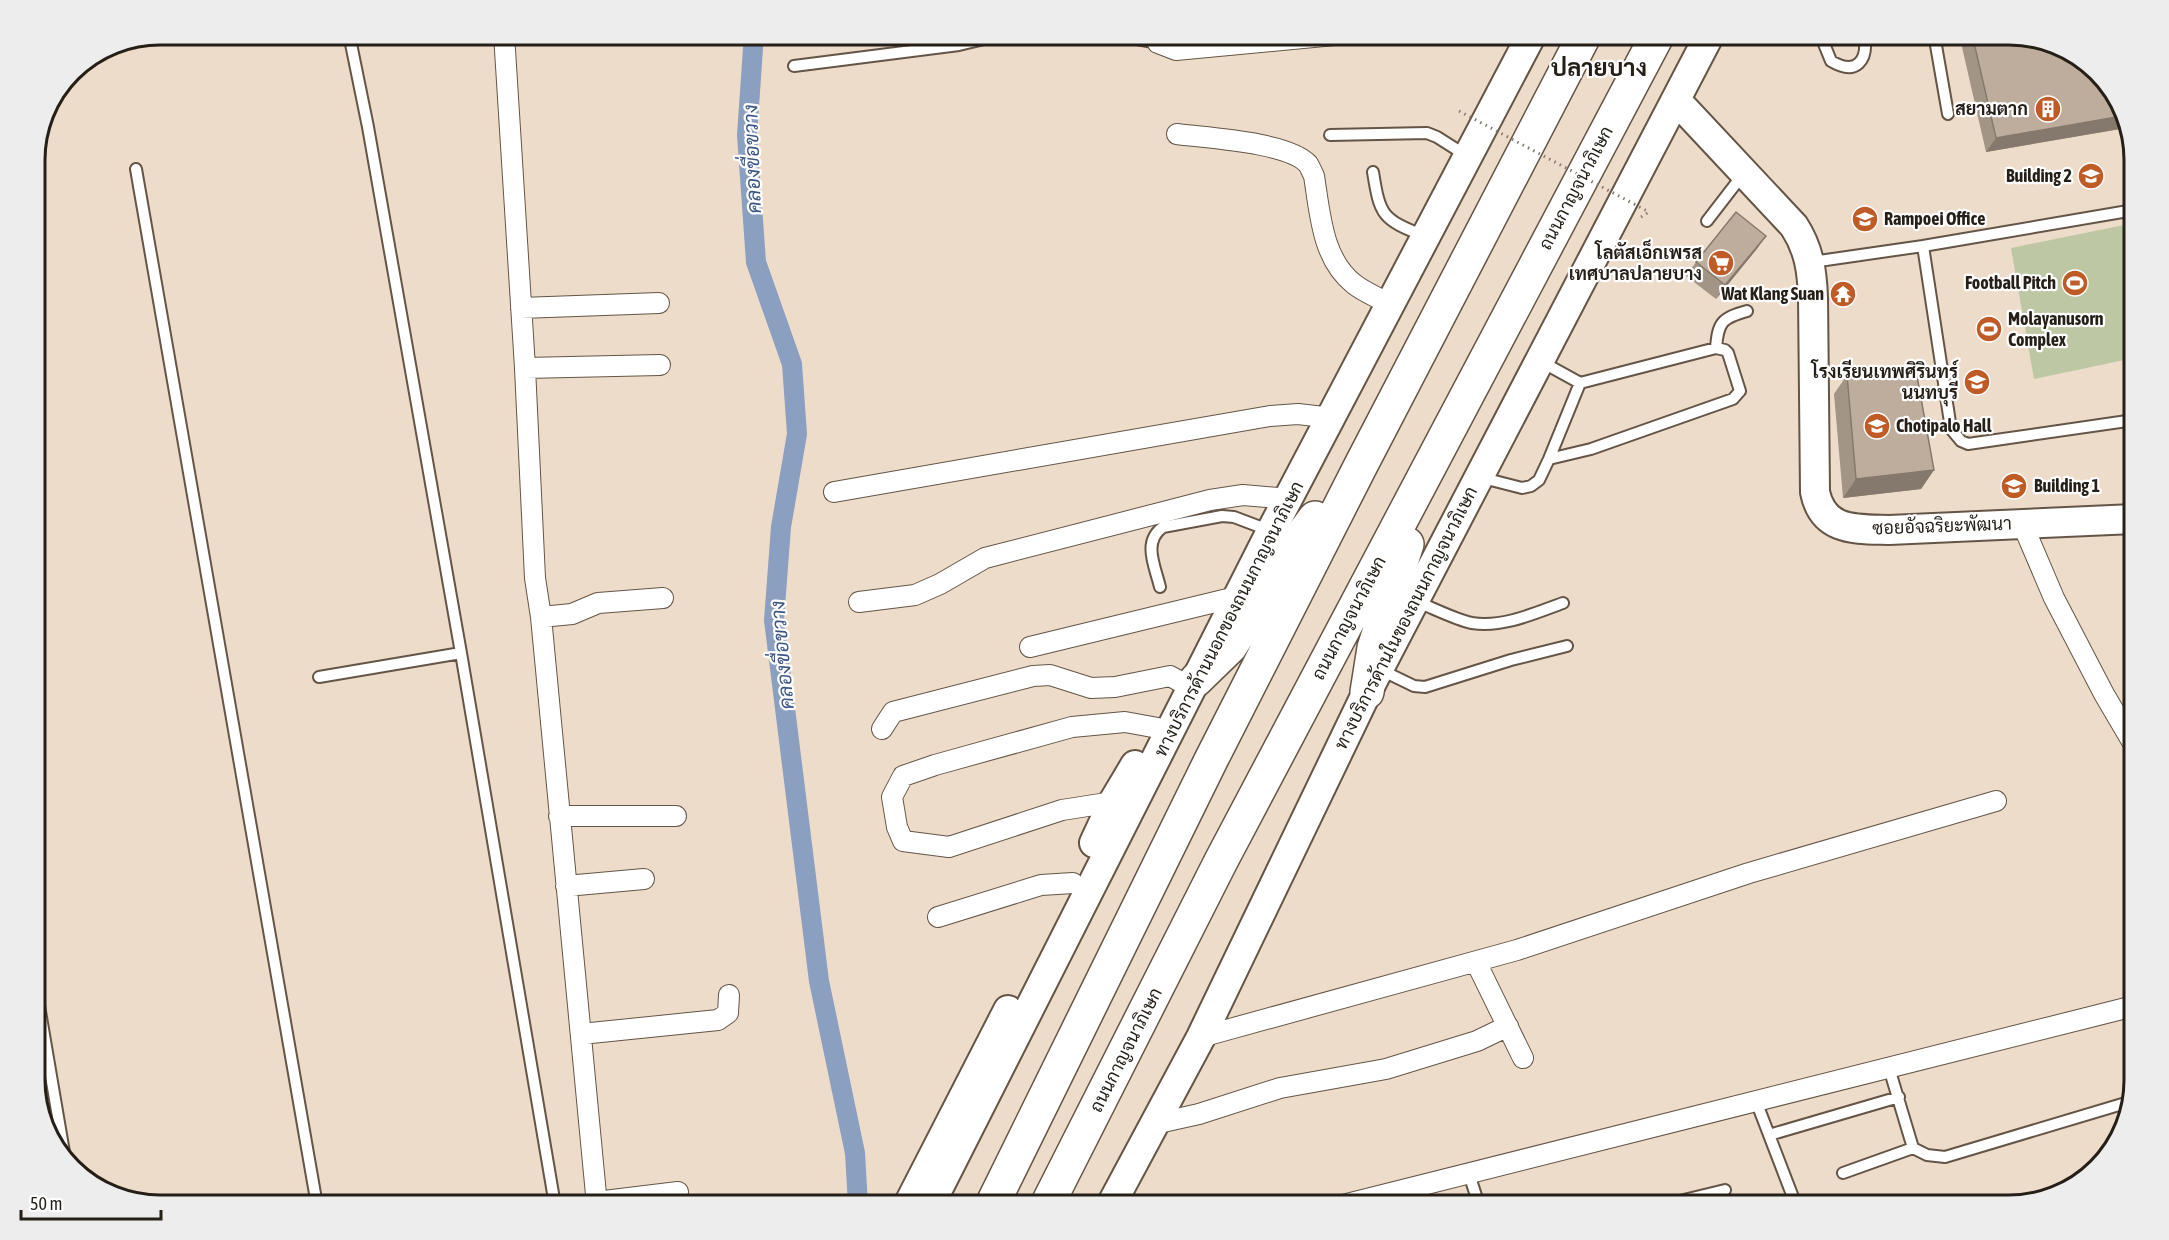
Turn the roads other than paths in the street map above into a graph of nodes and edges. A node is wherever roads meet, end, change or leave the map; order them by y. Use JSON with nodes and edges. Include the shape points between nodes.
{"nodes":[{"id":1,"x":351,"y":45,"type":"edge"},
{"id":2,"x":505,"y":45,"type":"edge"},
{"id":3,"x":926,"y":45,"type":"edge"},
{"id":4,"x":1166,"y":45,"type":"edge"},
{"id":5,"x":1236,"y":45,"type":"edge"},
{"id":6,"x":1520,"y":45,"type":"edge"},
{"id":7,"x":1579,"y":45,"type":"edge"},
{"id":8,"x":1652,"y":45,"type":"edge"},
{"id":9,"x":1704,"y":45,"type":"edge"},
{"id":10,"x":1824,"y":45,"type":"edge"},
{"id":11,"x":1866,"y":45,"type":"edge"},
{"id":12,"x":1936,"y":45,"type":"edge"},
{"id":13,"x":794,"y":66,"type":"dead end"},
{"id":14,"x":1676,"y":100,"type":"junction"},
{"id":15,"x":1948,"y":114,"type":"dead end"},
{"id":16,"x":1177,"y":134,"type":"dead end"},
{"id":17,"x":1330,"y":135,"type":"dead end"},
{"id":18,"x":1467,"y":157,"type":"junction"},
{"id":19,"x":136,"y":169,"type":"dead end"},
{"id":20,"x":1373,"y":172,"type":"dead end"},
{"id":21,"x":1744,"y":172,"type":"junction"},
{"id":22,"x":2124,"y":212,"type":"edge"},
{"id":23,"x":1707,"y":221,"type":"dead end"},
{"id":24,"x":1426,"y":236,"type":"junction"},
{"id":25,"x":1923,"y":246,"type":"junction"},
{"id":26,"x":1810,"y":263,"type":"junction"},
{"id":27,"x":659,"y":303,"type":"dead end"},
{"id":28,"x":1391,"y":305,"type":"junction"},
{"id":29,"x":521,"y":308,"type":"junction"},
{"id":30,"x":1747,"y":311,"type":"dead end"},
{"id":31,"x":1716,"y":348,"type":"junction"},
{"id":32,"x":1539,"y":361,"type":"junction"},
{"id":33,"x":660,"y":365,"type":"dead end"},
{"id":34,"x":525,"y":368,"type":"junction"},
{"id":35,"x":1580,"y":383,"type":"junction"},
{"id":36,"x":1332,"y":418,"type":"junction"},
{"id":37,"x":2124,"y":421,"type":"edge"},
{"id":38,"x":1436,"y":457,"type":"junction"},
{"id":39,"x":1549,"y":459,"type":"junction"},
{"id":40,"x":1360,"y":467,"type":"junction"},
{"id":41,"x":1478,"y":477,"type":"junction"},
{"id":42,"x":834,"y":492,"type":"dead end"},
{"id":43,"x":1289,"y":499,"type":"junction"},
{"id":44,"x":2124,"y":519,"type":"edge"},
{"id":45,"x":2022,"y":523,"type":"junction"},
{"id":46,"x":1271,"y":531,"type":"junction"},
{"id":47,"x":1160,"y":587,"type":"dead end"},
{"id":48,"x":1240,"y":596,"type":"junction"},
{"id":49,"x":663,"y":598,"type":"dead end"},
{"id":50,"x":1414,"y":601,"type":"junction"},
{"id":51,"x":859,"y":602,"type":"dead end"},
{"id":52,"x":1563,"y":603,"type":"dead end"},
{"id":53,"x":542,"y":617,"type":"junction"},
{"id":54,"x":1567,"y":646,"type":"dead end"},
{"id":55,"x":1030,"y":647,"type":"dead end"},
{"id":56,"x":461,"y":652,"type":"junction"},
{"id":57,"x":319,"y":677,"type":"dead end"},
{"id":58,"x":1373,"y":681,"type":"junction"},
{"id":59,"x":1190,"y":693,"type":"junction"},
{"id":60,"x":1158,"y":728,"type":"junction"},
{"id":61,"x":2124,"y":728,"type":"edge"},
{"id":62,"x":882,"y":729,"type":"dead end"},
{"id":63,"x":1996,"y":801,"type":"dead end"},
{"id":64,"x":1113,"y":802,"type":"junction"},
{"id":65,"x":559,"y":816,"type":"junction"},
{"id":66,"x":676,"y":816,"type":"dead end"},
{"id":67,"x":644,"y":879,"type":"dead end"},
{"id":68,"x":1073,"y":883,"type":"junction"},
{"id":69,"x":566,"y":886,"type":"junction"},
{"id":70,"x":938,"y":917,"type":"dead end"},
{"id":71,"x":1476,"y":962,"type":"junction"},
{"id":72,"x":729,"y":995,"type":"dead end"},
{"id":73,"x":2124,"y":1009,"type":"edge"},
{"id":74,"x":1508,"y":1026,"type":"junction"},
{"id":75,"x":581,"y":1034,"type":"junction"},
{"id":76,"x":1201,"y":1037,"type":"junction"},
{"id":77,"x":45,"y":1043,"type":"edge"},
{"id":78,"x":1523,"y":1058,"type":"dead end"},
{"id":79,"x":1889,"y":1068,"type":"junction"},
{"id":80,"x":1180,"y":1077,"type":"junction"},
{"id":81,"x":1899,"y":1097,"type":"junction"},
{"id":82,"x":1756,"y":1101,"type":"junction"},
{"id":83,"x":2121,"y":1104,"type":"edge"},
{"id":84,"x":1163,"y":1122,"type":"junction"},
{"id":85,"x":1769,"y":1136,"type":"junction"},
{"id":86,"x":61,"y":1138,"type":"edge"},
{"id":87,"x":1913,"y":1148,"type":"junction"},
{"id":88,"x":1843,"y":1173,"type":"dead end"},
{"id":89,"x":1469,"y":1174,"type":"junction"},
{"id":90,"x":1725,"y":1190,"type":"dead end"},
{"id":91,"x":678,"y":1192,"type":"dead end"},
{"id":92,"x":315,"y":1195,"type":"edge"},
{"id":93,"x":553,"y":1195,"type":"edge"},
{"id":94,"x":596,"y":1195,"type":"edge"},
{"id":95,"x":658,"y":1195,"type":"edge"},
{"id":96,"x":914,"y":1195,"type":"edge"},
{"id":97,"x":936,"y":1195,"type":"edge"},
{"id":98,"x":997,"y":1195,"type":"edge"},
{"id":99,"x":1053,"y":1195,"type":"edge"},
{"id":100,"x":1117,"y":1195,"type":"edge"},
{"id":101,"x":1132,"y":1195,"type":"edge"},
{"id":102,"x":1386,"y":1195,"type":"edge"},
{"id":103,"x":1476,"y":1195,"type":"edge"},
{"id":104,"x":1706,"y":1195,"type":"edge"},
{"id":105,"x":1792,"y":1195,"type":"edge"}],
"edges":[{"from":1,"to":56,"type":"lane"},
{"from":2,"to":29,"type":"street"},
{"from":3,"to":13,"type":"lane"},
{"from":4,"to":5,"type":"street","via":[[1176,51]]},
{"from":6,"to":18,"type":"main road","name":"ทางบริการด้านนอกของถนนกาญจนาภิเษก"},
{"from":7,"to":40,"type":"highway"},
{"from":8,"to":38,"type":"highway","name":"ถนนกาญจนาภิเษก"},
{"from":9,"to":14,"type":"main road","name":"ทางบริการด้านในของถนนกาญจนาภิเษก"},
{"from":10,"to":11,"type":"lane","via":[[1831,61],[1848,68],[1863,59]]},
{"from":12,"to":15,"type":"lane"},
{"from":14,"to":21,"type":"main road","name":"ซอยอัจฉริยะพัฒนา"},
{"from":14,"to":32,"type":"main road","name":"ทางบริการด้านในของถนนกาญจนาภิเษก"},
{"from":16,"to":28,"type":"street","via":[[1248,142],[1297,156],[1308,164],[1330,254],[1354,284]]},
{"from":17,"to":18,"type":"lane","via":[[1427,133]]},
{"from":18,"to":24,"type":"main road","name":"ทางบริการด้านนอกของถนนกาญจนาภิเษก"},
{"from":19,"to":92,"type":"lane"},
{"from":20,"to":24,"type":"lane","via":[[1384,215],[1397,225]]},
{"from":21,"to":23,"type":"lane"},
{"from":21,"to":26,"type":"main road","name":"ซอยอัจฉริยะพัฒนา","via":[[1794,226]]},
{"from":22,"to":25,"type":"lane"},
{"from":24,"to":28,"type":"main road","name":"ทางบริการด้านนอกของถนนกาญจนาภิเษก"},
{"from":25,"to":26,"type":"lane"},
{"from":25,"to":37,"type":"lane","via":[[1951,429],[1961,441],[1968,444]]},
{"from":26,"to":45,"type":"main road","name":"ซอยอัจฉริยะพัฒนา","via":[[1815,492],[1822,512],[1850,529]]},
{"from":27,"to":29,"type":"street"},
{"from":28,"to":36,"type":"main road","name":"ทางบริการด้านนอกของถนนกาญจนาภิเษก"},
{"from":29,"to":34,"type":"street"},
{"from":30,"to":31,"type":"lane","via":[[1723,321]]},
{"from":31,"to":35,"type":"lane"},
{"from":31,"to":39,"type":"lane","via":[[1728,353],[1740,386],[1733,399],[1591,449]]},
{"from":32,"to":35,"type":"lane"},
{"from":32,"to":41,"type":"main road","name":"ทางบริการด้านในของถนนกาญจนาภิเษก"},
{"from":33,"to":34,"type":"street"},
{"from":34,"to":53,"type":"street","via":[[534,578]]},
{"from":35,"to":39,"type":"lane"},
{"from":36,"to":42,"type":"street","via":[[1270,416]]},
{"from":36,"to":43,"type":"main road","name":"ทางบริการด้านนอกของถนนกาญจนาภิเษก"},
{"from":38,"to":58,"type":"highway","via":[[1380,625],[1374,648]]},
{"from":38,"to":99,"type":"highway","name":"ถนนกาญจนาภิเษก","via":[[1221,861]]},
{"from":39,"to":41,"type":"lane","via":[[1539,480],[1531,486],[1522,488]]},
{"from":40,"to":59,"type":"highway","via":[[1302,534],[1230,647]]},
{"from":40,"to":98,"type":"highway"},
{"from":41,"to":50,"type":"main road","name":"ทางบริการด้านในของถนนกาญจนาภิเษก"},
{"from":43,"to":46,"type":"main road","name":"ทางบริการด้านนอกของถนนกาญจนาภิเษก"},
{"from":43,"to":51,"type":"street","via":[[1243,495],[1210,500],[986,558],[915,595]]},
{"from":44,"to":45,"type":"main road","name":"ซอยอัจฉริยะพัฒนา"},
{"from":45,"to":61,"type":"street","via":[[2054,598]]},
{"from":46,"to":47,"type":"lane","via":[[1222,516],[1163,527],[1150,545]]},
{"from":46,"to":48,"type":"main road","name":"ทางบริการด้านนอกของถนนกาญจนาภิเษก"},
{"from":48,"to":55,"type":"street"},
{"from":48,"to":59,"type":"main road","name":"ทางบริการด้านนอกของถนนกาญจนาภิเษก"},
{"from":49,"to":53,"type":"street","via":[[598,603],[573,614]]},
{"from":50,"to":52,"type":"lane","via":[[1472,623],[1526,617]]},
{"from":50,"to":58,"type":"main road","name":"ทางบริการด้านในของถนนกาญจนาภิเษก"},
{"from":53,"to":65,"type":"street"},
{"from":54,"to":58,"type":"lane","via":[[1425,687]]},
{"from":56,"to":57,"type":"lane"},
{"from":56,"to":93,"type":"lane"},
{"from":58,"to":76,"type":"main road","name":"ทางบริการด้านในของถนนกาญจนาภิเษก"},
{"from":59,"to":60,"type":"main road"},
{"from":59,"to":62,"type":"street","via":[[1170,676],[1091,688],[1050,675],[1033,676],[893,712]]},
{"from":59,"to":97,"type":"main road","name":"ทางบริการด้านนอกของถนนกาญจนาภิเษก"},
{"from":60,"to":64,"type":"main road"},
{"from":60,"to":64,"type":"street","via":[[1102,723],[1040,735],[903,776],[892,797],[903,841],[949,847],[1062,810]]},
{"from":63,"to":71,"type":"street","via":[[1749,873]]},
{"from":64,"to":68,"type":"main road"},
{"from":65,"to":66,"type":"street"},
{"from":65,"to":69,"type":"street"},
{"from":67,"to":69,"type":"street"},
{"from":68,"to":70,"type":"street","via":[[1041,885]]},
{"from":68,"to":96,"type":"main road"},
{"from":69,"to":75,"type":"street"},
{"from":71,"to":74,"type":"street"},
{"from":71,"to":76,"type":"street"},
{"from":72,"to":75,"type":"street","via":[[728,1013],[718,1020]]},
{"from":73,"to":79,"type":"street"},
{"from":74,"to":78,"type":"street"},
{"from":74,"to":84,"type":"street","via":[[1478,1041],[1386,1069],[1280,1088]]},
{"from":75,"to":94,"type":"street"},
{"from":76,"to":80,"type":"main road","name":"ทางบริการด้านในของถนนกาญจนาภิเษก"},
{"from":77,"to":86,"type":"lane"},
{"from":79,"to":81,"type":"lane"},
{"from":79,"to":82,"type":"street"},
{"from":80,"to":84,"type":"main road"},
{"from":80,"to":100,"type":"main road","name":"ทางบริการด้านในของถนนกาญจนาภิเษก"},
{"from":81,"to":85,"type":"lane"},
{"from":81,"to":87,"type":"lane"},
{"from":82,"to":85,"type":"lane"},
{"from":82,"to":89,"type":"street"},
{"from":83,"to":87,"type":"lane","via":[[1945,1157]]},
{"from":84,"to":101,"type":"main road"},
{"from":85,"to":105,"type":"lane"},
{"from":87,"to":88,"type":"lane"},
{"from":89,"to":102,"type":"street"},
{"from":89,"to":103,"type":"lane"},
{"from":90,"to":104,"type":"lane"},
{"from":91,"to":95,"type":"street"}]}
